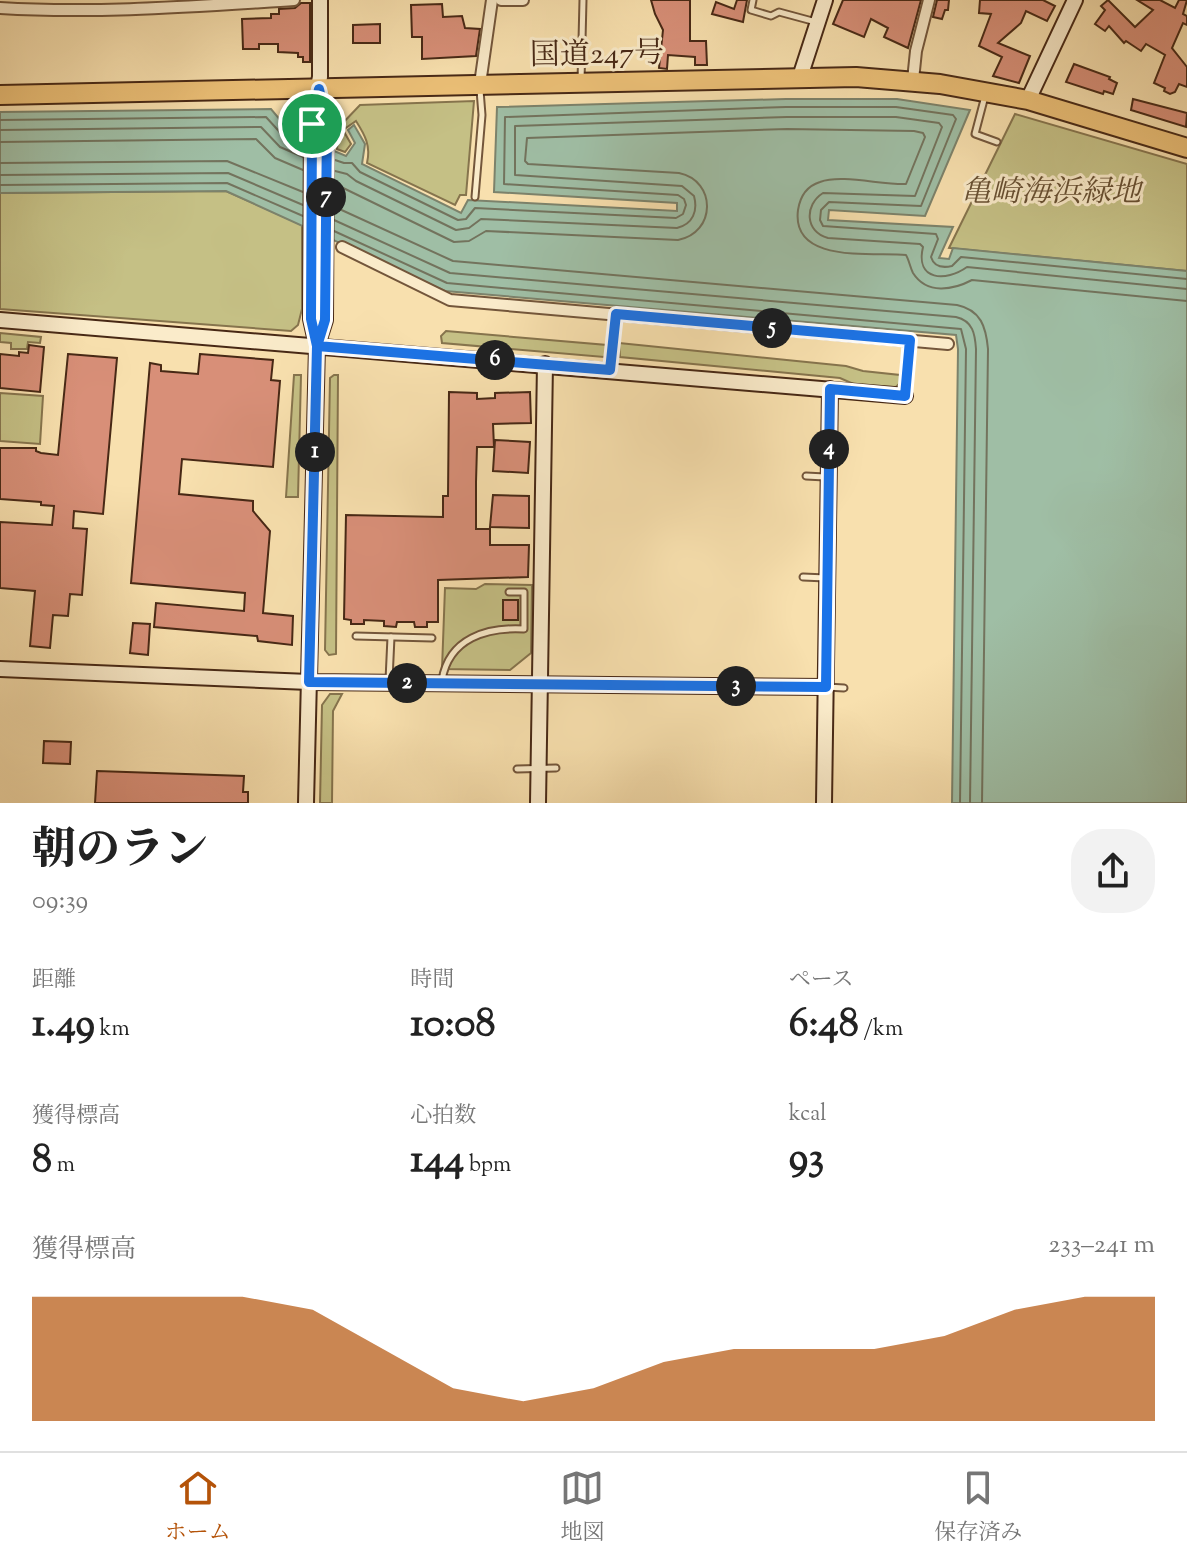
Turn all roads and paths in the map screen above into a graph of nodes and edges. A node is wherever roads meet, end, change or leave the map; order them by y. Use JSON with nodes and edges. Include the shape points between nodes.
{"nodes":[{"id":1,"x":294,"y":0,"type":"edge"},
{"id":2,"x":320,"y":0,"type":"edge"},
{"id":3,"x":492,"y":0,"type":"edge"},
{"id":4,"x":503,"y":0,"type":"edge"},
{"id":5,"x":523,"y":0,"type":"edge"},
{"id":6,"x":583,"y":0,"type":"edge"},
{"id":7,"x":753,"y":0,"type":"edge"},
{"id":8,"x":825,"y":0,"type":"edge"},
{"id":9,"x":929,"y":0,"type":"edge"},
{"id":10,"x":1075,"y":0,"type":"edge"},
{"id":11,"x":259,"y":1,"type":"edge"},
{"id":12,"x":0,"y":8,"type":"edge"},
{"id":13,"x":817,"y":22,"type":"junction"},
{"id":14,"x":800,"y":77,"type":"junction"},
{"id":15,"x":913,"y":80,"type":"junction"},
{"id":16,"x":581,"y":82,"type":"junction"},
{"id":17,"x":480,"y":84,"type":"junction"},
{"id":18,"x":319,"y":89,"type":"junction"},
{"id":19,"x":987,"y":91,"type":"junction"},
{"id":20,"x":0,"y":95,"type":"edge"},
{"id":21,"x":1028,"y":100,"type":"junction"},
{"id":22,"x":319,"y":124,"type":"junction"},
{"id":23,"x":997,"y":142,"type":"dead end"},
{"id":24,"x":1187,"y":148,"type":"edge"},
{"id":25,"x":475,"y":197,"type":"dead end"},
{"id":26,"x":342,"y":247,"type":"dead end"},
{"id":27,"x":616,"y":314,"type":"junction"},
{"id":28,"x":0,"y":320,"type":"edge"},
{"id":29,"x":910,"y":340,"type":"junction"},
{"id":30,"x":948,"y":344,"type":"dead end"},
{"id":31,"x":317,"y":346,"type":"junction"},
{"id":32,"x":545,"y":364,"type":"junction"},
{"id":33,"x":610,"y":370,"type":"junction"},
{"id":34,"x":830,"y":389,"type":"junction"},
{"id":35,"x":905,"y":396,"type":"joint"},
{"id":36,"x":806,"y":476,"type":"dead end"},
{"id":37,"x":829,"y":478,"type":"junction"},
{"id":38,"x":803,"y":577,"type":"dead end"},
{"id":39,"x":827,"y":578,"type":"junction"},
{"id":40,"x":509,"y":592,"type":"dead end"},
{"id":41,"x":356,"y":636,"type":"dead end"},
{"id":42,"x":391,"y":637,"type":"junction"},
{"id":43,"x":432,"y":638,"type":"dead end"},
{"id":44,"x":0,"y":669,"type":"edge"},
{"id":45,"x":309,"y":682,"type":"junction"},
{"id":46,"x":389,"y":683,"type":"junction"},
{"id":47,"x":442,"y":683,"type":"junction"},
{"id":48,"x":539,"y":683,"type":"junction"},
{"id":49,"x":826,"y":687,"type":"junction"},
{"id":50,"x":844,"y":688,"type":"dead end"},
{"id":51,"x":538,"y":767,"type":"junction"},
{"id":52,"x":556,"y":768,"type":"dead end"},
{"id":53,"x":517,"y":769,"type":"dead end"},
{"id":54,"x":306,"y":803,"type":"edge"},
{"id":55,"x":538,"y":803,"type":"edge"},
{"id":56,"x":824,"y":803,"type":"edge"}],
"edges":[{"from":1,"to":11,"type":"street"},
{"from":2,"to":18,"type":"street"},
{"from":3,"to":17,"type":"street"},
{"from":4,"to":5,"type":"street"},
{"from":6,"to":16,"type":"lane"},
{"from":7,"to":13,"type":"lane","via":[[751,10]]},
{"from":8,"to":13,"type":"street"},
{"from":9,"to":15,"type":"street"},
{"from":10,"to":21,"type":"street"},
{"from":11,"to":12,"type":"street"},
{"from":13,"to":14,"type":"street"},
{"from":14,"to":15,"type":"highway","name":"国道247号"},
{"from":14,"to":16,"type":"highway","name":"国道247号"},
{"from":15,"to":19,"type":"highway","name":"国道247号"},
{"from":16,"to":17,"type":"highway","name":"国道247号"},
{"from":17,"to":18,"type":"highway","name":"国道247号"},
{"from":17,"to":25,"type":"lane"},
{"from":18,"to":20,"type":"highway","name":"国道247号"},
{"from":18,"to":22,"type":"street"},
{"from":19,"to":21,"type":"highway","name":"国道247号"},
{"from":19,"to":23,"type":"lane","via":[[975,134]]},
{"from":21,"to":24,"type":"highway","name":"国道247号"},
{"from":22,"to":31,"type":"street","via":[[311,236],[311,319]]},
{"from":22,"to":31,"type":"street","via":[[325,320]]},
{"from":26,"to":27,"type":"street","via":[[450,300]]},
{"from":27,"to":29,"type":"street"},
{"from":27,"to":33,"type":"street"},
{"from":28,"to":31,"type":"street"},
{"from":29,"to":30,"type":"street"},
{"from":29,"to":35,"type":"street"},
{"from":31,"to":32,"type":"street"},
{"from":31,"to":45,"type":"street"},
{"from":32,"to":33,"type":"street"},
{"from":32,"to":48,"type":"street"},
{"from":33,"to":34,"type":"street"},
{"from":34,"to":35,"type":"street"},
{"from":34,"to":37,"type":"street"},
{"from":36,"to":37,"type":"lane"},
{"from":37,"to":39,"type":"street"},
{"from":38,"to":39,"type":"lane"},
{"from":39,"to":49,"type":"street"},
{"from":40,"to":47,"type":"lane","via":[[524,592],[524,629],[497,628],[474,636],[449,661]]},
{"from":41,"to":42,"type":"lane"},
{"from":42,"to":43,"type":"lane"},
{"from":42,"to":46,"type":"lane"},
{"from":44,"to":45,"type":"street"},
{"from":45,"to":46,"type":"street"},
{"from":45,"to":54,"type":"street"},
{"from":46,"to":47,"type":"street"},
{"from":47,"to":48,"type":"street"},
{"from":48,"to":49,"type":"street"},
{"from":48,"to":51,"type":"street"},
{"from":49,"to":50,"type":"lane"},
{"from":49,"to":56,"type":"street"},
{"from":51,"to":52,"type":"lane"},
{"from":51,"to":53,"type":"lane"},
{"from":51,"to":55,"type":"street"}]}
